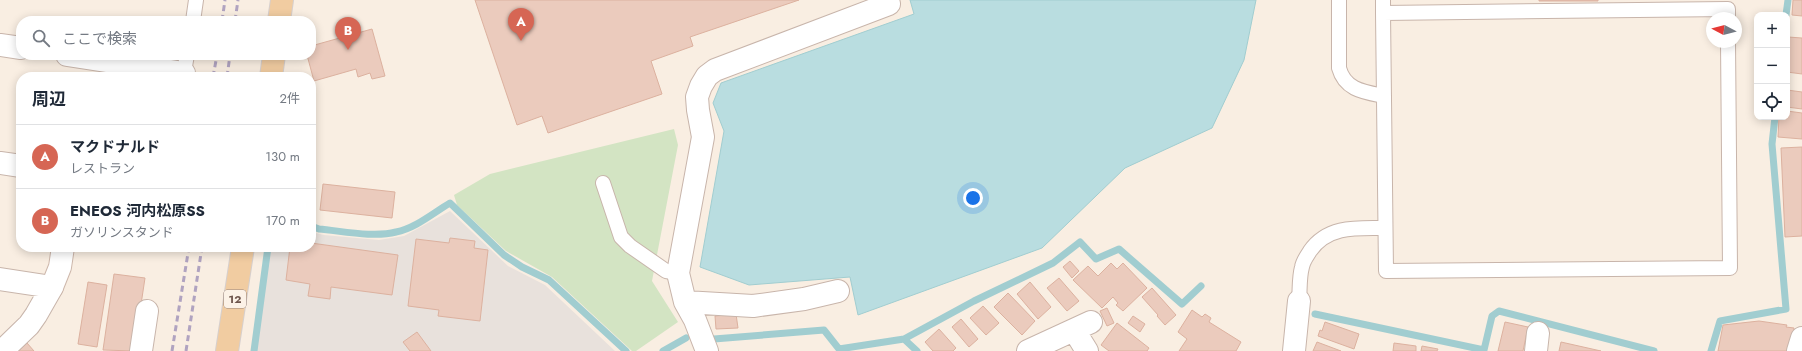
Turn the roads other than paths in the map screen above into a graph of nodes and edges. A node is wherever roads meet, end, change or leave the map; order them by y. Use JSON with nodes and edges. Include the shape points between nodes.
{"nodes":[{"id":1,"x":196,"y":0,"type":"edge"},
{"id":2,"x":282,"y":0,"type":"edge"},
{"id":3,"x":888,"y":0,"type":"edge"},
{"id":4,"x":1338,"y":0,"type":"edge"},
{"id":5,"x":1383,"y":6,"type":"edge"},
{"id":6,"x":1728,"y":9,"type":"edge"},
{"id":7,"x":194,"y":16,"type":"edge"},
{"id":8,"x":280,"y":16,"type":"edge"},
{"id":9,"x":0,"y":45,"type":"edge"},
{"id":10,"x":16,"y":47,"type":"edge"},
{"id":11,"x":1728,"y":48,"type":"edge"},
{"id":12,"x":113,"y":60,"type":"edge"},
{"id":13,"x":273,"y":60,"type":"edge"},
{"id":14,"x":185,"y":68,"type":"edge"},
{"id":15,"x":272,"y":72,"type":"edge"},
{"id":16,"x":1384,"y":96,"type":"junction"},
{"id":17,"x":0,"y":163,"type":"edge"},
{"id":18,"x":16,"y":165,"type":"edge"},
{"id":19,"x":603,"y":183,"type":"dead end"},
{"id":20,"x":1385,"y":228,"type":"junction"},
{"id":21,"x":62,"y":252,"type":"edge"},
{"id":22,"x":242,"y":252,"type":"edge"},
{"id":23,"x":678,"y":273,"type":"junction"},
{"id":24,"x":0,"y":279,"type":"edge"},
{"id":25,"x":52,"y":287,"type":"junction"},
{"id":26,"x":838,"y":291,"type":"dead end"},
{"id":27,"x":1299,"y":301,"type":"joint"},
{"id":28,"x":685,"y":302,"type":"junction"},
{"id":29,"x":147,"y":311,"type":"dead end"},
{"id":30,"x":1802,"y":338,"type":"edge"},
{"id":31,"x":2,"y":351,"type":"edge"},
{"id":32,"x":141,"y":351,"type":"edge"},
{"id":33,"x":227,"y":351,"type":"edge"},
{"id":34,"x":707,"y":351,"type":"edge"},
{"id":35,"x":1028,"y":351,"type":"edge"},
{"id":36,"x":1087,"y":351,"type":"edge"},
{"id":37,"x":1294,"y":351,"type":"edge"},
{"id":38,"x":1798,"y":351,"type":"edge"}],
"edges":[{"from":1,"to":7,"type":"lane"},
{"from":2,"to":8,"type":"main road"},
{"from":3,"to":23,"type":"street","via":[[889,4],[715,70],[707,76],[697,97],[703,137]]},
{"from":4,"to":16,"type":"lane","via":[[1341,74],[1356,90]]},
{"from":5,"to":6,"type":"lane"},
{"from":5,"to":16,"type":"lane"},
{"from":9,"to":10,"type":"street"},
{"from":11,"to":20,"type":"lane","via":[[1730,268],[1386,272]]},
{"from":12,"to":14,"type":"street"},
{"from":13,"to":15,"type":"main road"},
{"from":16,"to":20,"type":"lane"},
{"from":17,"to":18,"type":"street"},
{"from":19,"to":23,"type":"lane","via":[[621,237],[666,271]]},
{"from":20,"to":27,"type":"lane","via":[[1339,230],[1320,240],[1309,252],[1302,266]]},
{"from":21,"to":25,"type":"street","via":[[60,267]]},
{"from":22,"to":33,"type":"main road","number":"12"},
{"from":23,"to":28,"type":"street"},
{"from":24,"to":25,"type":"street"},
{"from":25,"to":31,"type":"street","via":[[29,325]]},
{"from":26,"to":28,"type":"street","via":[[804,300],[753,306]]},
{"from":27,"to":37,"type":"street"},
{"from":28,"to":34,"type":"street"},
{"from":29,"to":32,"type":"street"},
{"from":30,"to":38,"type":"street"},
{"from":35,"to":36,"type":"street","via":[[1083,326]]}]}
